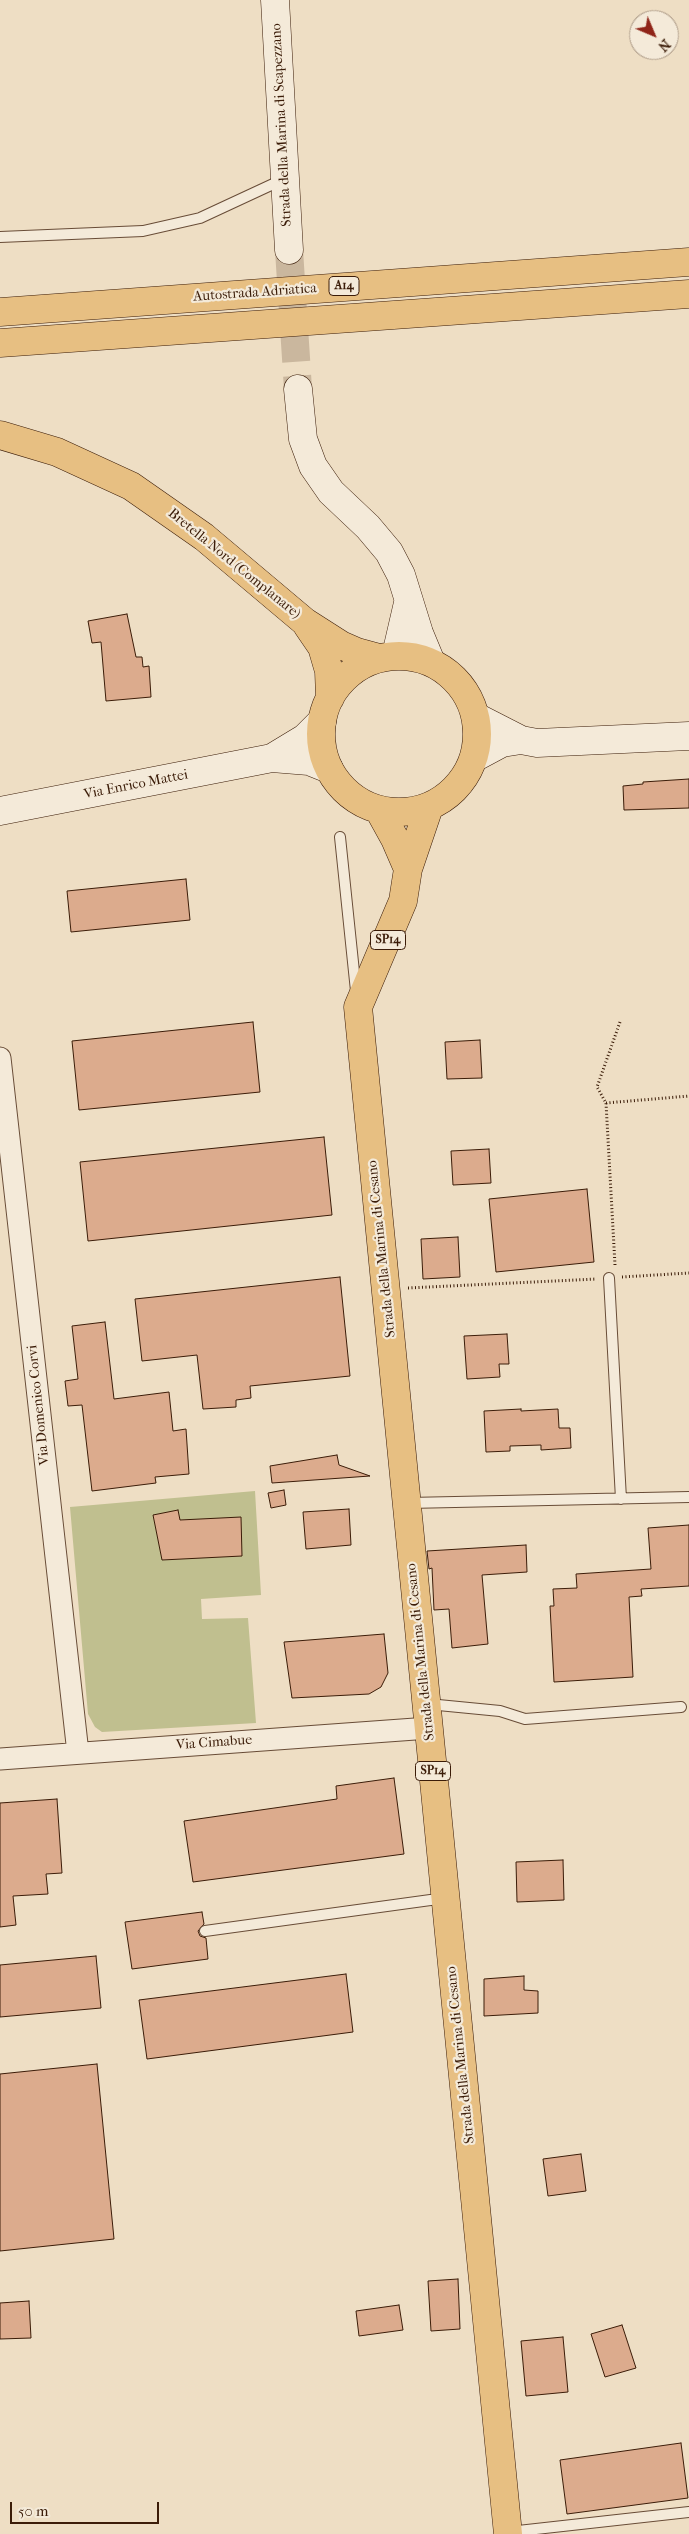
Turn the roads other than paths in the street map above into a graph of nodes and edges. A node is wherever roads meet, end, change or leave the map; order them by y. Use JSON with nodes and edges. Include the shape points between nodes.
{"nodes":[{"id":1,"x":275,"y":0,"type":"edge"},
{"id":2,"x":284,"y":179,"type":"junction"},
{"id":3,"x":0,"y":237,"type":"edge"},
{"id":4,"x":289,"y":250,"type":"tunnel mouth"},
{"id":5,"x":689,"y":262,"type":"edge"},
{"id":6,"x":689,"y":294,"type":"edge"},
{"id":7,"x":0,"y":312,"type":"edge"},
{"id":8,"x":0,"y":343,"type":"edge"},
{"id":9,"x":298,"y":389,"type":"tunnel mouth"},
{"id":10,"x":0,"y":435,"type":"edge"},
{"id":11,"x":408,"y":599,"type":"junction"},
{"id":12,"x":305,"y":622,"type":"junction"},
{"id":13,"x":388,"y":657,"type":"junction"},
{"id":14,"x":430,"y":662,"type":"junction"},
{"id":15,"x":326,"y":710,"type":"junction"},
{"id":16,"x":476,"y":717,"type":"junction"},
{"id":17,"x":689,"y":736,"type":"edge"},
{"id":18,"x":521,"y":740,"type":"junction"},
{"id":19,"x":272,"y":758,"type":"junction"},
{"id":20,"x":474,"y":758,"type":"junction"},
{"id":21,"x":329,"y":769,"type":"junction"},
{"id":22,"x":429,"y":807,"type":"junction"},
{"id":23,"x":379,"y":810,"type":"junction"},
{"id":24,"x":0,"y":811,"type":"edge"},
{"id":25,"x":340,"y":837,"type":"dead end"},
{"id":26,"x":408,"y":869,"type":"junction"},
{"id":27,"x":358,"y":1007,"type":"junction"},
{"id":28,"x":0,"y":1058,"type":"edge"},
{"id":29,"x":612,"y":1278,"type":"road end"},
{"id":30,"x":689,"y":1497,"type":"edge"},
{"id":31,"x":621,"y":1498,"type":"junction"},
{"id":32,"x":407,"y":1503,"type":"junction"},
{"id":33,"x":680,"y":1707,"type":"dead end"},
{"id":34,"x":428,"y":1716,"type":"junction"},
{"id":35,"x":78,"y":1753,"type":"junction"},
{"id":36,"x":0,"y":1759,"type":"edge"},
{"id":37,"x":446,"y":1898,"type":"junction"},
{"id":38,"x":205,"y":1931,"type":"dead end"},
{"id":39,"x":689,"y":2512,"type":"edge"},
{"id":40,"x":508,"y":2533,"type":"edge"}],
"edges":[{"from":1,"to":2,"type":"main road","name":"Strada della Marina di Scapezzano"},
{"from":2,"to":3,"type":"lane","via":[[200,218],[143,231]]},
{"from":2,"to":4,"type":"main road","name":"Strada della Marina di Scapezzano"},
{"from":5,"to":7,"type":"main road","name":"Autostrada Adriatica","number":"A14"},
{"from":6,"to":8,"type":"main road"},
{"from":9,"to":11,"type":"main road","via":[[303,439],[313,466],[331,492],[389,552],[401,574]]},
{"from":10,"to":12,"type":"main road","name":"Bretella Nord (Complanare)","via":[[57,452],[131,486],[204,537]]},
{"from":11,"to":13,"type":"main road","via":[[404,625]]},
{"from":11,"to":14,"type":"main road"},
{"from":12,"to":13,"type":"main road","name":"Bretella Nord (Complanare)","via":[[357,652]]},
{"from":12,"to":15,"type":"main road","name":"Bretella Nord (Complanare)","via":[[322,647],[329,671]]},
{"from":13,"to":14,"type":"main road","via":[[414,656]]},
{"from":13,"to":15,"type":"main road","via":[[359,667],[342,680]]},
{"from":14,"to":16,"type":"main road","via":[[447,671],[460,684]]},
{"from":15,"to":19,"type":"main road","name":"Via Enrico Mattei","via":[[305,738]]},
{"from":15,"to":21,"type":"main road","via":[[322,746]]},
{"from":16,"to":18,"type":"main road"},
{"from":16,"to":20,"type":"main road","via":[[478,738]]},
{"from":17,"to":18,"type":"main road","via":[[551,744]]},
{"from":18,"to":20,"type":"main road","via":[[502,742]]},
{"from":19,"to":21,"type":"main road","name":"Via Enrico Mattei","via":[[309,761]]},
{"from":19,"to":24,"type":"main road","name":"Via Enrico Mattei"},
{"from":20,"to":22,"type":"main road","via":[[464,778],[448,795]]},
{"from":21,"to":23,"type":"main road","via":[[342,787]]},
{"from":22,"to":23,"type":"main road","via":[[404,812]]},
{"from":22,"to":26,"type":"main road","name":"Strada della Marina di Cesano","number":"SP14"},
{"from":23,"to":26,"type":"main road"},
{"from":25,"to":27,"type":"lane"},
{"from":26,"to":27,"type":"main road","name":"Strada della Marina di Cesano","number":"SP14","via":[[403,901]]},
{"from":27,"to":32,"type":"main road","name":"Strada della Marina di Cesano","number":"SP14"},
{"from":28,"to":35,"type":"street","name":"Via Domenico Corvi"},
{"from":29,"to":31,"type":"lane"},
{"from":30,"to":31,"type":"lane"},
{"from":31,"to":32,"type":"lane"},
{"from":32,"to":34,"type":"main road","name":"Strada della Marina di Cesano","number":"SP14"},
{"from":33,"to":34,"type":"lane","via":[[525,1719],[486,1709]]},
{"from":34,"to":35,"type":"street","name":"Via Cimabue"},
{"from":34,"to":37,"type":"main road","name":"Strada della Marina di Cesano","number":"SP14"},
{"from":35,"to":36,"type":"street","name":"Via Cimabue"},
{"from":37,"to":38,"type":"lane"},
{"from":37,"to":40,"type":"main road","name":"Strada della Marina di Cesano","number":"SP14"},
{"from":39,"to":40,"type":"lane"}]}
